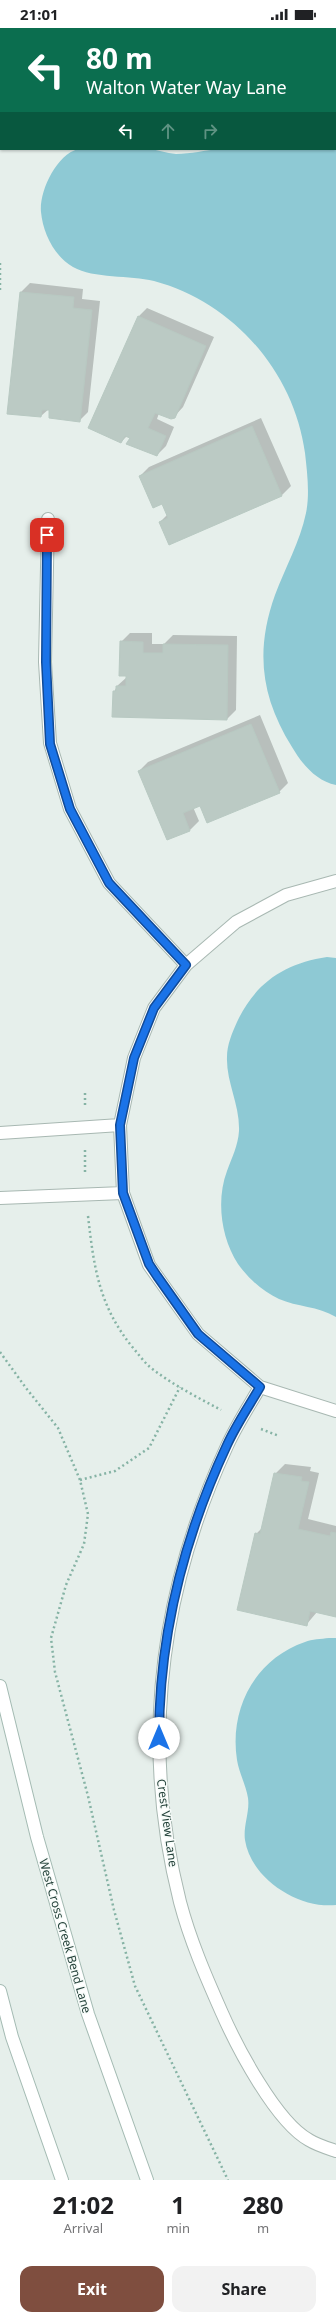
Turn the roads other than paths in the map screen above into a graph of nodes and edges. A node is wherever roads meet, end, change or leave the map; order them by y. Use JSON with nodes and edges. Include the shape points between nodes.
{"nodes":[{"id":1,"x":48,"y":519,"type":"dead end"},
{"id":2,"x":336,"y":881,"type":"edge"},
{"id":3,"x":186,"y":965,"type":"junction"},
{"id":4,"x":120,"y":1125,"type":"junction"},
{"id":5,"x":0,"y":1133,"type":"edge"},
{"id":6,"x":123,"y":1193,"type":"junction"},
{"id":7,"x":0,"y":1198,"type":"edge"},
{"id":8,"x":260,"y":1387,"type":"junction"},
{"id":9,"x":336,"y":1410,"type":"edge"},
{"id":10,"x":0,"y":1686,"type":"edge"},
{"id":11,"x":0,"y":1991,"type":"edge"},
{"id":12,"x":336,"y":2151,"type":"edge"},
{"id":13,"x":62,"y":2180,"type":"edge"},
{"id":14,"x":147,"y":2180,"type":"edge"}],
"edges":[{"from":1,"to":3,"type":"street","via":[[46,662],[50,744],[70,809],[109,883]]},
{"from":2,"to":3,"type":"street","via":[[286,895],[236,922]]},
{"from":3,"to":4,"type":"street","via":[[154,1008],[139,1043]]},
{"from":4,"to":5,"type":"street"},
{"from":4,"to":6,"type":"street"},
{"from":6,"to":7,"type":"street"},
{"from":6,"to":8,"type":"street","via":[[149,1264],[198,1334]]},
{"from":8,"to":9,"type":"street"},
{"from":8,"to":12,"type":"street","name":"Crest View Lane","via":[[227,1444],[180,1572],[165,1644],[159,1696],[159,1766],[167,1838],[180,1903],[204,1972],[232,2036],[278,2112],[307,2139]]},
{"from":10,"to":14,"type":"street","name":"West Cross Creek Bend Lane","via":[[37,1836],[88,2014]]},
{"from":11,"to":13,"type":"street","via":[[12,2037]]}]}
